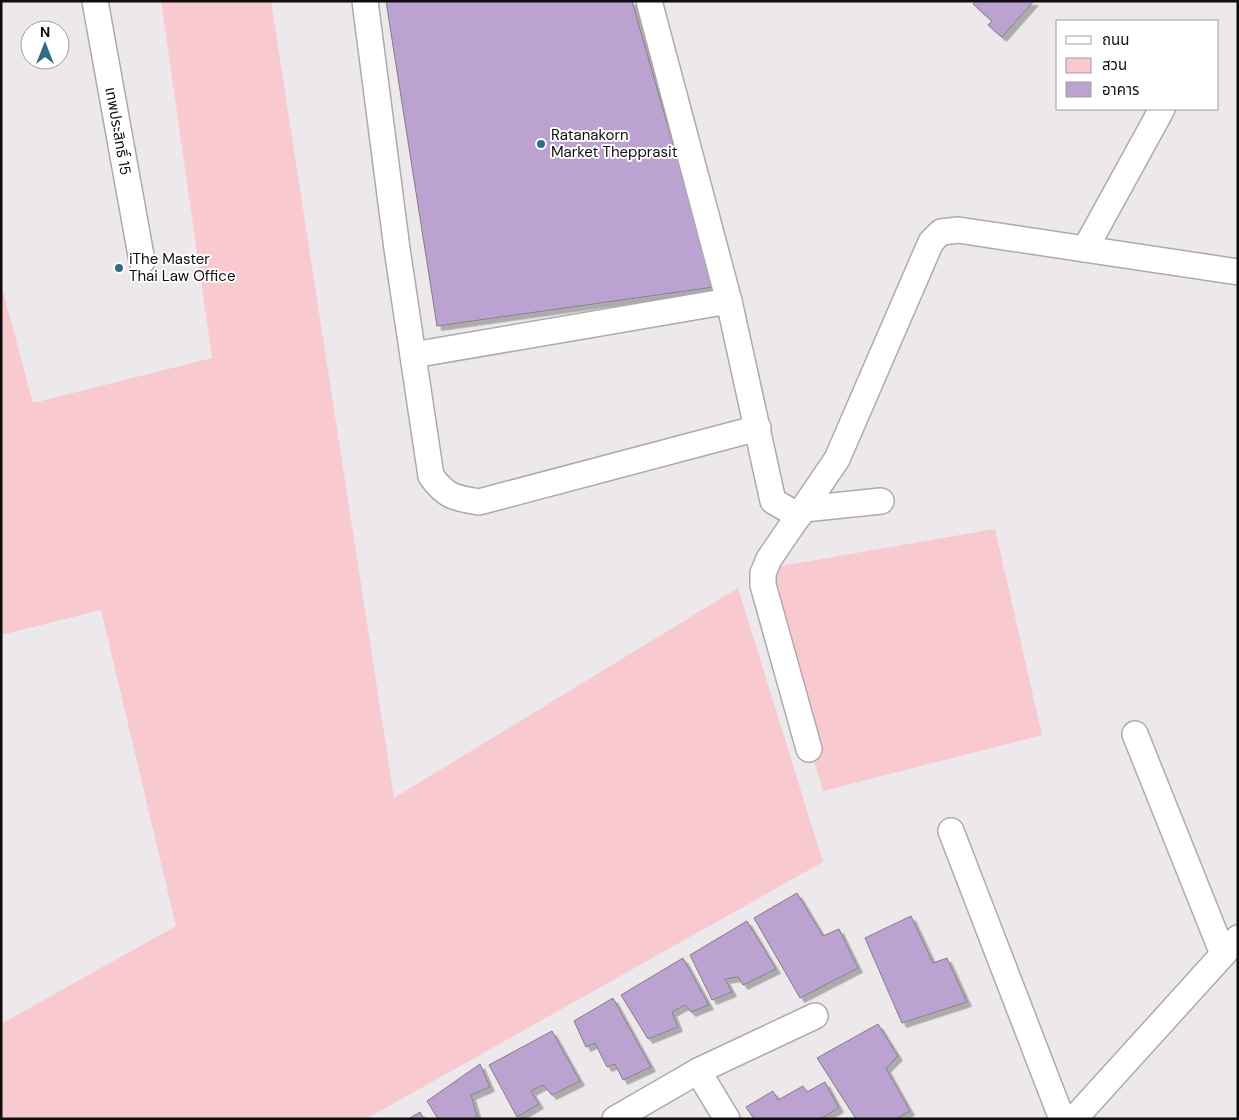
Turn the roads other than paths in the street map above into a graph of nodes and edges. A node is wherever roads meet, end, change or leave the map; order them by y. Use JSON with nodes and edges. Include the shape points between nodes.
{"nodes":[{"id":1,"x":95,"y":1,"type":"edge"},
{"id":2,"x":365,"y":1,"type":"edge"},
{"id":3,"x":649,"y":1,"type":"edge"},
{"id":4,"x":1161,"y":110,"type":"edge"},
{"id":5,"x":1085,"y":249,"type":"junction"},
{"id":6,"x":142,"y":261,"type":"dead end"},
{"id":7,"x":1238,"y":272,"type":"edge"},
{"id":8,"x":729,"y":301,"type":"junction"},
{"id":9,"x":413,"y":355,"type":"junction"},
{"id":10,"x":758,"y":428,"type":"junction"},
{"id":11,"x":881,"y":501,"type":"dead end"},
{"id":12,"x":801,"y":512,"type":"junction"},
{"id":13,"x":1135,"y":734,"type":"dead end"},
{"id":14,"x":809,"y":749,"type":"dead end"},
{"id":15,"x":951,"y":831,"type":"dead end"},
{"id":16,"x":1230,"y":946,"type":"edge"},
{"id":17,"x":815,"y":1016,"type":"dead end"},
{"id":18,"x":698,"y":1071,"type":"junction"},
{"id":19,"x":615,"y":1119,"type":"edge"},
{"id":20,"x":727,"y":1119,"type":"edge"},
{"id":21,"x":1062,"y":1119,"type":"edge"},
{"id":22,"x":1074,"y":1119,"type":"edge"}],
"edges":[{"from":1,"to":6,"type":"street","name":"เทพประสิทธิ์ 15"},
{"from":2,"to":9,"type":"street"},
{"from":3,"to":8,"type":"street"},
{"from":4,"to":5,"type":"street"},
{"from":5,"to":7,"type":"street"},
{"from":5,"to":12,"type":"street","via":[[958,230],[941,232],[931,242],[837,459]]},
{"from":8,"to":9,"type":"street"},
{"from":8,"to":10,"type":"street"},
{"from":9,"to":10,"type":"street","via":[[431,476],[442,490],[457,499],[479,502]]},
{"from":10,"to":12,"type":"street","via":[[773,501]]},
{"from":11,"to":12,"type":"street"},
{"from":12,"to":14,"type":"street","via":[[769,559],[763,573],[763,585]]},
{"from":13,"to":16,"type":"street"},
{"from":15,"to":21,"type":"street"},
{"from":16,"to":22,"type":"street"},
{"from":17,"to":18,"type":"street"},
{"from":18,"to":19,"type":"street"},
{"from":18,"to":20,"type":"street"}]}
